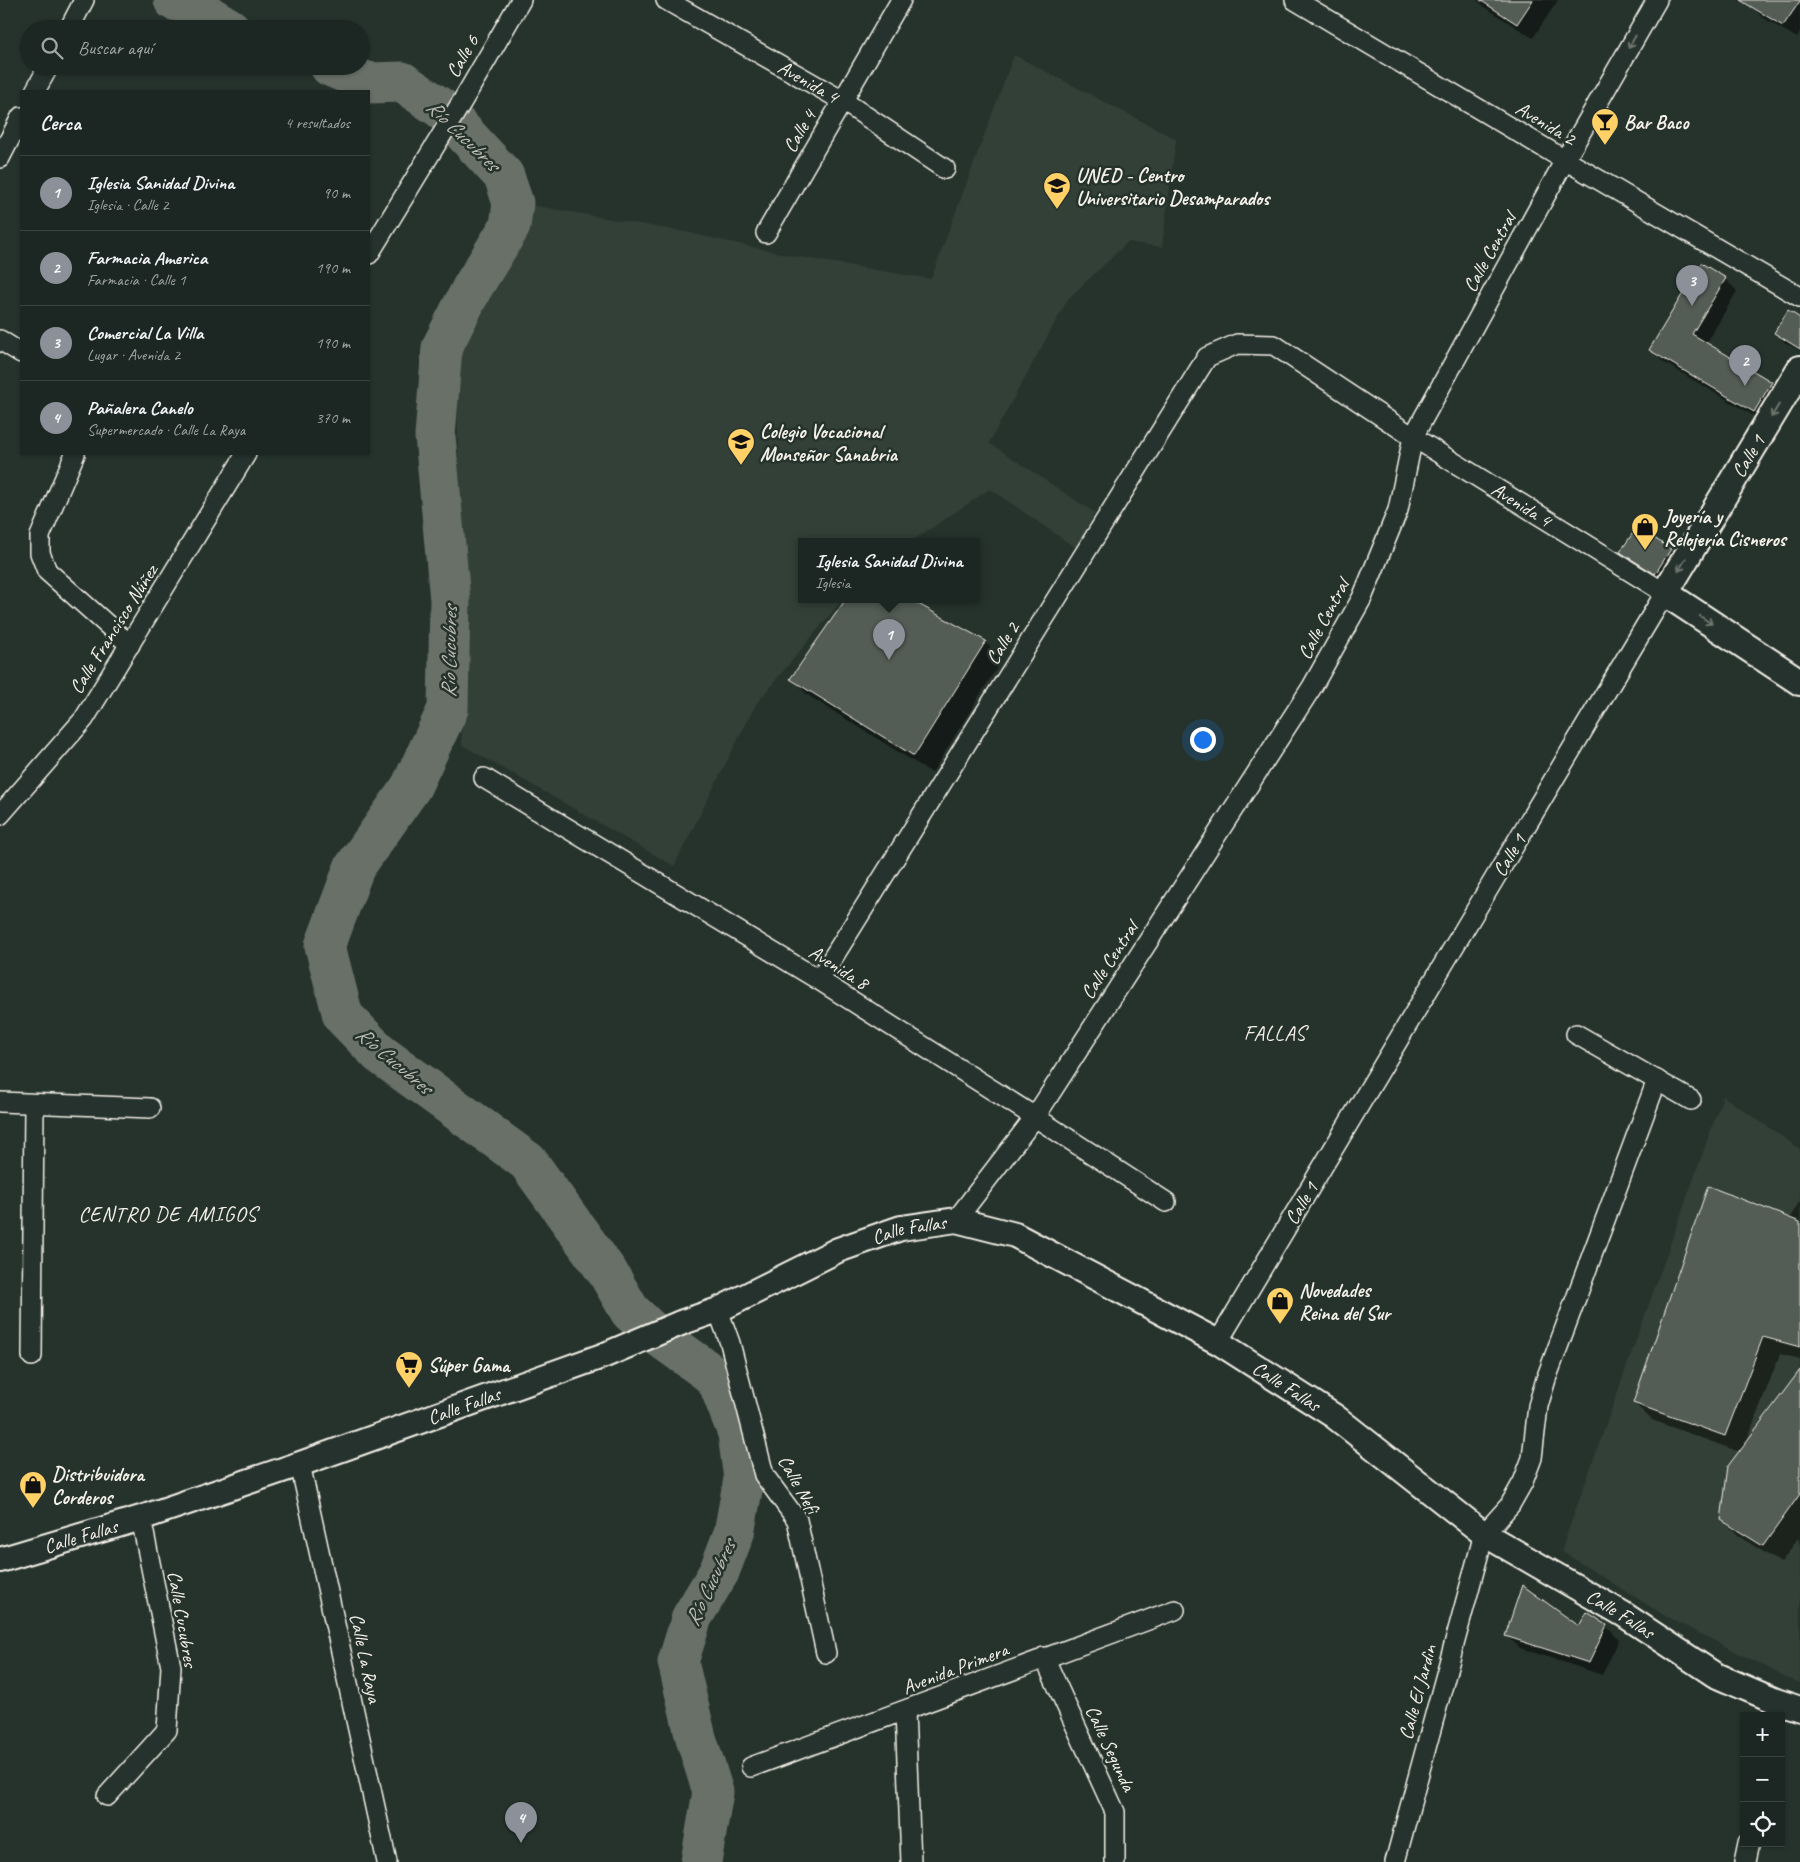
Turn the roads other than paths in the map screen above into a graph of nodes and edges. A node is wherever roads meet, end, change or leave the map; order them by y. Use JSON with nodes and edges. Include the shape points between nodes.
{"nodes":[{"id":1,"x":84,"y":0,"type":"edge"},
{"id":2,"x":521,"y":0,"type":"edge"},
{"id":3,"x":666,"y":0,"type":"edge"},
{"id":4,"x":901,"y":0,"type":"edge"},
{"id":5,"x":1295,"y":0,"type":"edge"},
{"id":6,"x":1657,"y":0,"type":"edge"},
{"id":7,"x":74,"y":20,"type":"edge"},
{"id":8,"x":44,"y":75,"type":"edge"},
{"id":9,"x":36,"y":90,"type":"edge"},
{"id":10,"x":843,"y":101,"type":"junction"},
{"id":11,"x":20,"y":119,"type":"edge"},
{"id":12,"x":0,"y":158,"type":"edge"},
{"id":13,"x":1564,"y":160,"type":"junction"},
{"id":14,"x":945,"y":170,"type":"dead end"},
{"id":15,"x":766,"y":233,"type":"dead end"},
{"id":16,"x":370,"y":252,"type":"edge"},
{"id":17,"x":1800,"y":297,"type":"edge"},
{"id":18,"x":0,"y":340,"type":"edge"},
{"id":19,"x":1237,"y":344,"type":"joint"},
{"id":20,"x":20,"y":352,"type":"edge"},
{"id":21,"x":1800,"y":369,"type":"edge"},
{"id":22,"x":1412,"y":437,"type":"junction"},
{"id":23,"x":75,"y":455,"type":"edge"},
{"id":24,"x":245,"y":455,"type":"edge"},
{"id":25,"x":1665,"y":593,"type":"junction"},
{"id":26,"x":130,"y":645,"type":"junction"},
{"id":27,"x":1800,"y":682,"type":"edge"},
{"id":28,"x":484,"y":778,"type":"dead end"},
{"id":29,"x":0,"y":815,"type":"edge"},
{"id":30,"x":819,"y":980,"type":"junction"},
{"id":31,"x":1576,"y":1034,"type":"dead end"},
{"id":32,"x":1657,"y":1080,"type":"junction"},
{"id":33,"x":1691,"y":1100,"type":"dead end"},
{"id":34,"x":0,"y":1102,"type":"edge"},
{"id":35,"x":34,"y":1104,"type":"junction"},
{"id":36,"x":150,"y":1108,"type":"dead end"},
{"id":37,"x":1035,"y":1117,"type":"junction"},
{"id":38,"x":1166,"y":1202,"type":"dead end"},
{"id":39,"x":956,"y":1220,"type":"junction"},
{"id":40,"x":718,"y":1310,"type":"junction"},
{"id":41,"x":1218,"y":1342,"type":"junction"},
{"id":42,"x":32,"y":1356,"type":"dead end"},
{"id":43,"x":300,"y":1464,"type":"junction"},
{"id":44,"x":141,"y":1518,"type":"junction"},
{"id":45,"x":1484,"y":1534,"type":"junction"},
{"id":46,"x":0,"y":1560,"type":"edge"},
{"id":47,"x":1175,"y":1610,"type":"dead end"},
{"id":48,"x":826,"y":1653,"type":"dead end"},
{"id":49,"x":1044,"y":1658,"type":"junction"},
{"id":50,"x":1774,"y":1708,"type":"edge"},
{"id":51,"x":1800,"y":1708,"type":"edge"},
{"id":52,"x":905,"y":1711,"type":"junction"},
{"id":53,"x":751,"y":1767,"type":"dead end"},
{"id":54,"x":107,"y":1796,"type":"dead end"},
{"id":55,"x":1748,"y":1847,"type":"edge"},
{"id":56,"x":387,"y":1862,"type":"edge"},
{"id":57,"x":912,"y":1862,"type":"edge"},
{"id":58,"x":1115,"y":1862,"type":"edge"},
{"id":59,"x":1395,"y":1862,"type":"edge"},
{"id":60,"x":1746,"y":1862,"type":"edge"}],
"edges":[{"from":1,"to":7,"type":"street"},
{"from":2,"to":16,"type":"street","name":"Calle 6"},
{"from":3,"to":10,"type":"street","name":"Avenida 4"},
{"from":4,"to":10,"type":"street","name":"Calle 4"},
{"from":5,"to":13,"type":"street","name":"Avenida 2"},
{"from":6,"to":13,"type":"street","name":"Calle Central","one_way":true},
{"from":8,"to":9,"type":"street"},
{"from":10,"to":14,"type":"street","name":"Avenida 4"},
{"from":10,"to":15,"type":"street","name":"Calle 4"},
{"from":11,"to":12,"type":"street"},
{"from":13,"to":17,"type":"street","name":"Avenida 2"},
{"from":13,"to":22,"type":"street","name":"Calle Central"},
{"from":18,"to":20,"type":"street"},
{"from":19,"to":22,"type":"street","name":"Avenida 4","via":[[1274,346]]},
{"from":19,"to":30,"type":"street","name":"Calle 2","via":[[1207,357]]},
{"from":21,"to":25,"type":"main road","name":"Calle 1","one_way":true},
{"from":22,"to":25,"type":"street","name":"Avenida 4"},
{"from":22,"to":37,"type":"street","name":"Calle Central","via":[[1398,510],[1362,598],[1312,687]]},
{"from":23,"to":26,"type":"street","via":[[40,536],[40,554],[48,571]]},
{"from":24,"to":26,"type":"street","name":"Calle Francisco Núñez"},
{"from":25,"to":27,"type":"main road","name":"Avenida 4","one_way":true},
{"from":25,"to":41,"type":"street","name":"Calle 1"},
{"from":26,"to":29,"type":"street","name":"Calle Francisco Núñez","via":[[84,719]]},
{"from":28,"to":30,"type":"street","name":"Avenida 8"},
{"from":30,"to":37,"type":"street","name":"Avenida 8"},
{"from":31,"to":32,"type":"street"},
{"from":32,"to":33,"type":"street"},
{"from":32,"to":45,"type":"street","via":[[1546,1379],[1538,1406],[1532,1458],[1526,1474],[1510,1505]]},
{"from":34,"to":35,"type":"street"},
{"from":35,"to":36,"type":"street"},
{"from":35,"to":42,"type":"street"},
{"from":37,"to":38,"type":"street","name":"Avenida 8"},
{"from":37,"to":39,"type":"street","name":"Calle Central"},
{"from":39,"to":40,"type":"street","name":"Calle Fallas","via":[[901,1228],[838,1250]]},
{"from":39,"to":41,"type":"street","name":"Calle Fallas","via":[[1015,1235]]},
{"from":40,"to":43,"type":"street","name":"Calle Fallas","via":[[605,1356]]},
{"from":40,"to":48,"type":"street","name":"Calle Nefi","via":[[730,1343],[764,1475],[797,1520]]},
{"from":41,"to":45,"type":"street","name":"Calle Fallas","via":[[1334,1416]]},
{"from":43,"to":44,"type":"street","name":"Calle Fallas"},
{"from":43,"to":56,"type":"street","name":"Calle La Raya"},
{"from":44,"to":46,"type":"street","name":"Calle Fallas"},
{"from":44,"to":54,"type":"street","name":"Calle Cucubres","via":[[171,1667],[167,1730]]},
{"from":45,"to":50,"type":"street","name":"Calle Fallas","via":[[1623,1614],[1715,1675]]},
{"from":45,"to":59,"type":"street","name":"Calle El Jardìn"},
{"from":47,"to":49,"type":"street","name":"Avenida Primera"},
{"from":49,"to":52,"type":"street","name":"Avenida Primera"},
{"from":49,"to":58,"type":"street","name":"Calle Segunda","via":[[1115,1812]]},
{"from":50,"to":51,"type":"street","name":"Calle Fallas"},
{"from":52,"to":53,"type":"street","name":"Avenida Primera"},
{"from":52,"to":57,"type":"street"},
{"from":55,"to":60,"type":"street"}]}
